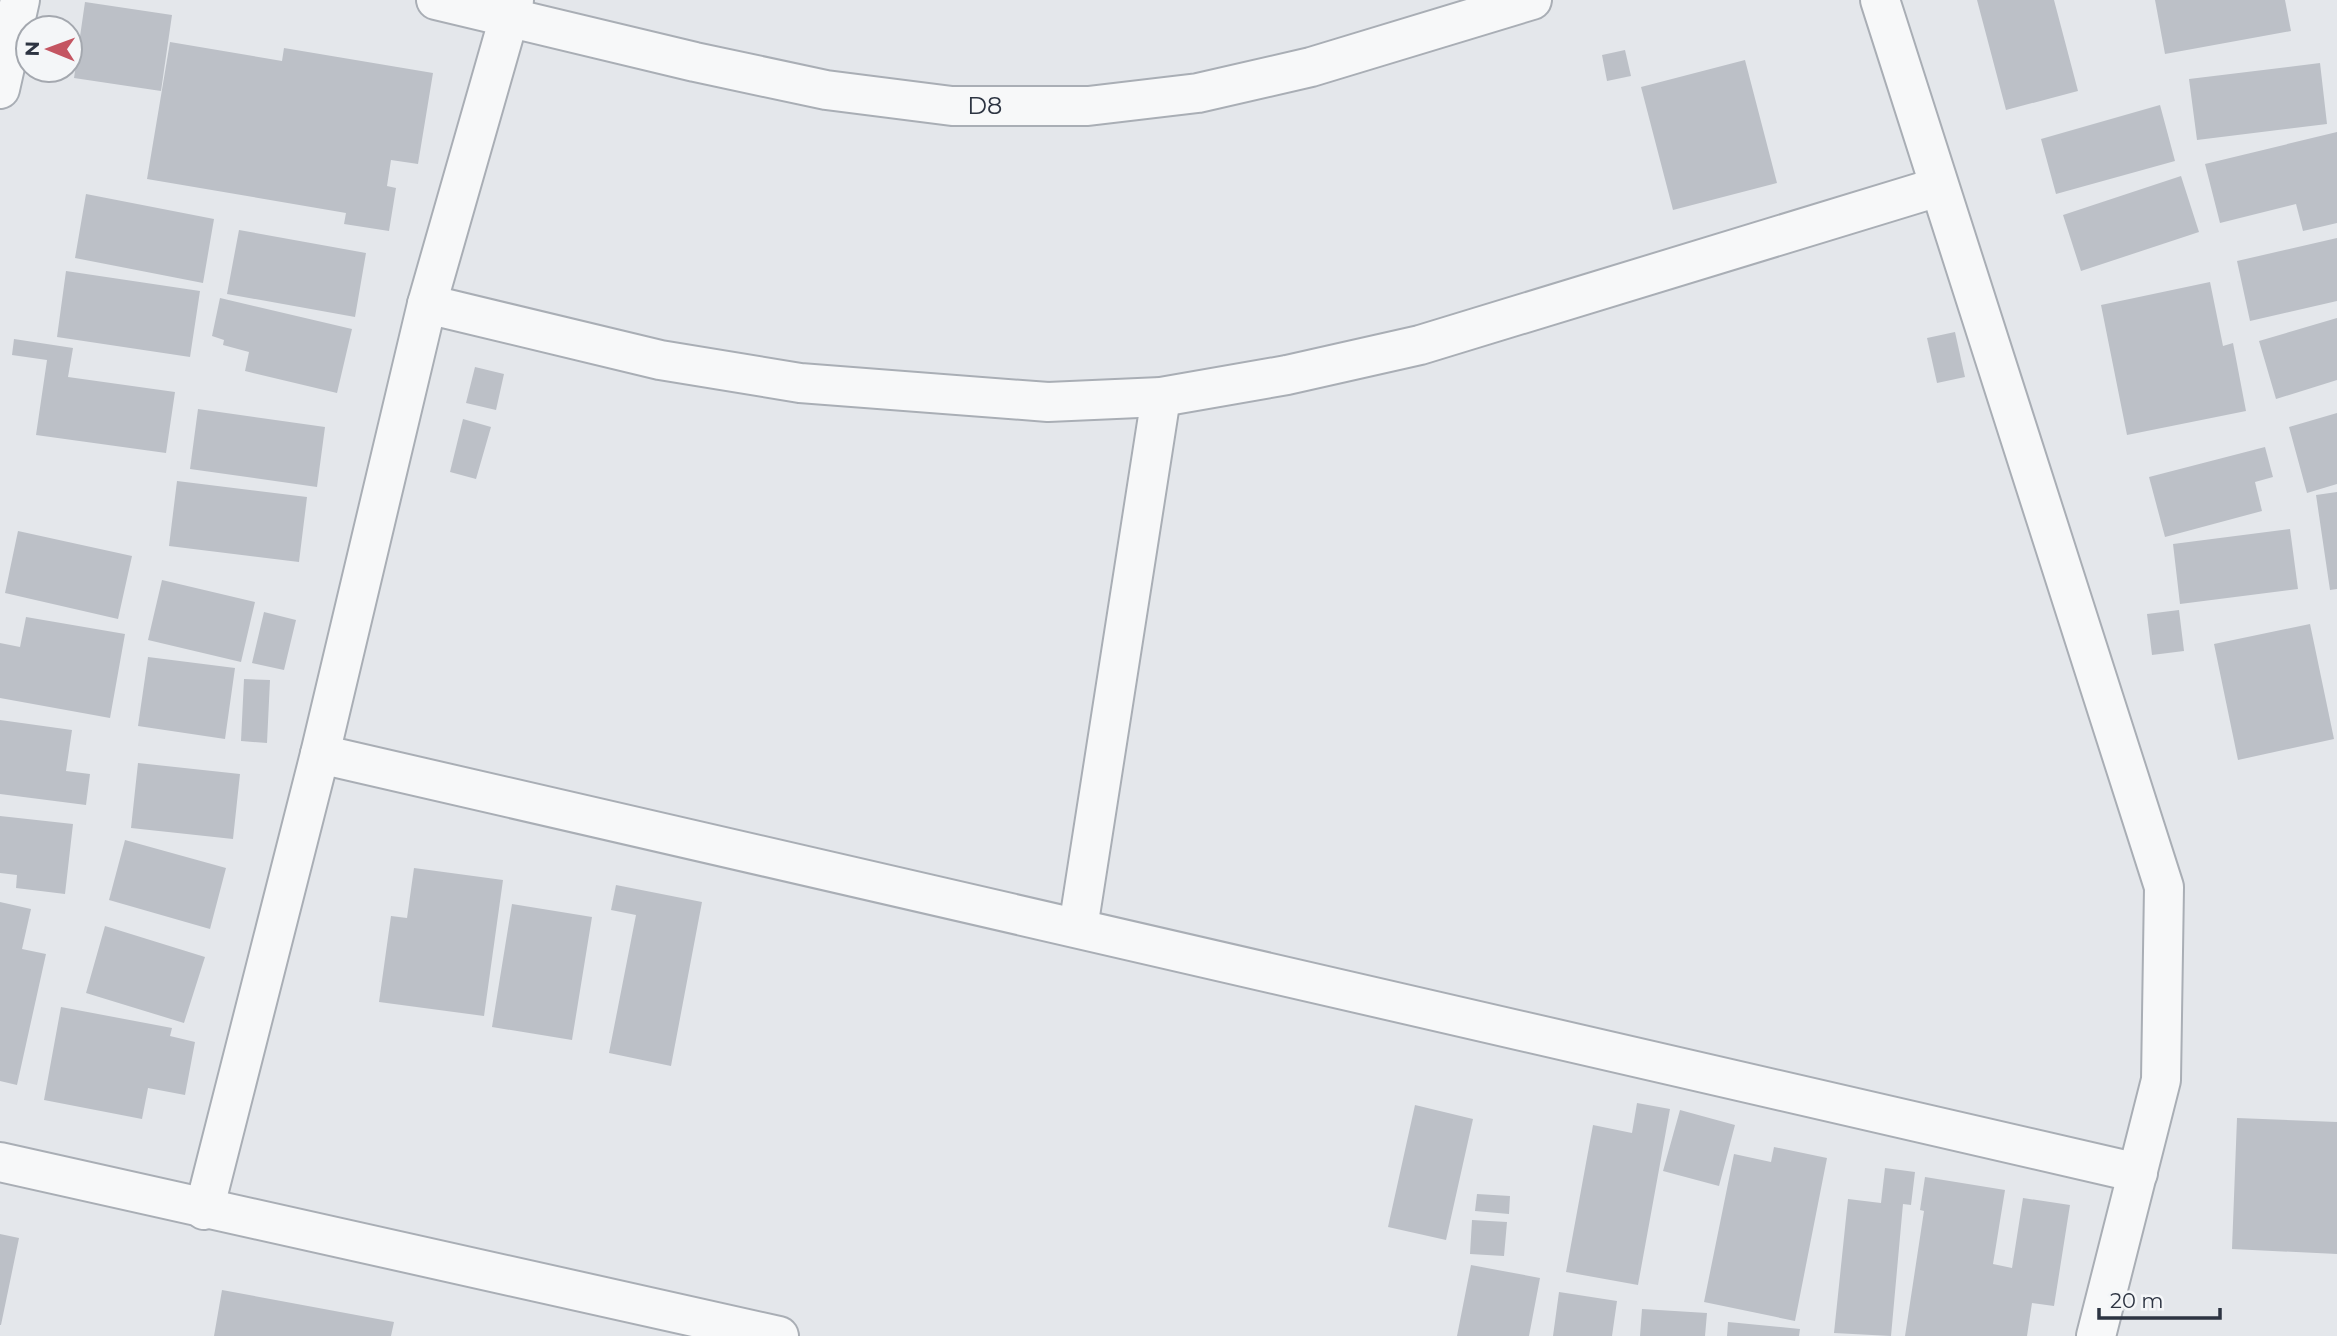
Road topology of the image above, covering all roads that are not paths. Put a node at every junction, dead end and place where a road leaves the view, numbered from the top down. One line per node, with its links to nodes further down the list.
1 (20, 0): 6 (street)
2 (436, 0): 5 (street, D8)
3 (1532, 0): 5 (street, D8)
4 (1880, 0): 7 (street)
5 (512, 9): 8 (street)
6 (0, 89)
7 (1938, 187): 9 (street); 13 (street)
8 (428, 303): 9 (street); 10 (street)
9 (1161, 397): 11 (street)
10 (320, 754): 11 (street); 14 (street)
11 (1078, 928): 13 (street)
12 (0, 1162): 14 (street)
13 (2138, 1173): 16 (street)
14 (204, 1210): 15 (street)
15 (779, 1336)
16 (2096, 1336)

